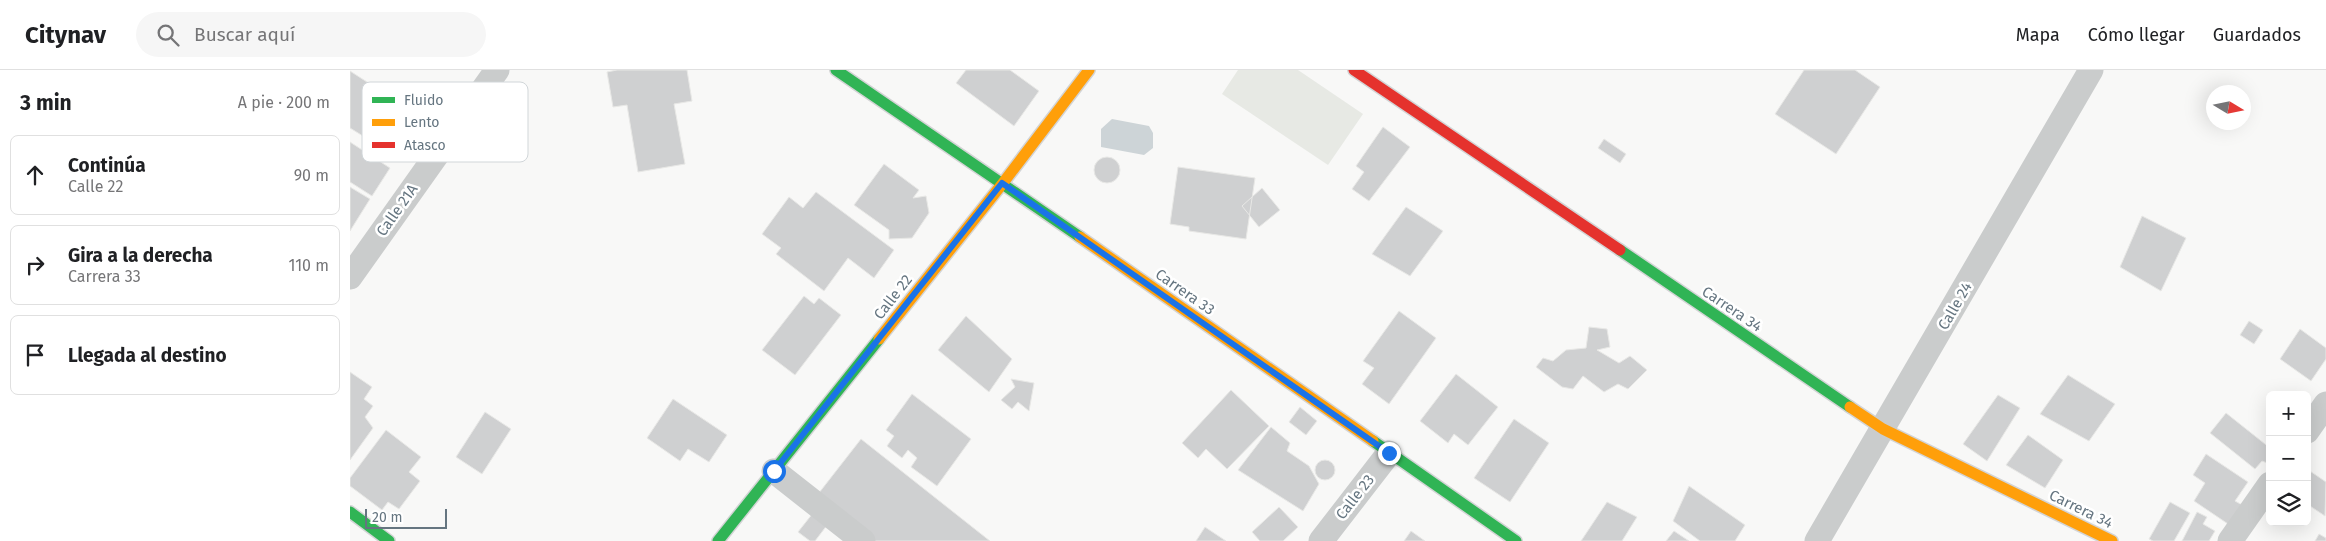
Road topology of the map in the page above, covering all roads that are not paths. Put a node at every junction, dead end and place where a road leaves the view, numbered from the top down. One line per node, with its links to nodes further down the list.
1 (497, 70): 6 (street, Calle 21A)
2 (836, 70): 8 (street, Carrera 33)
3 (1089, 70): 8 (street, Calle 22)
4 (1354, 70): 12 (street, Carrera 34)
5 (2091, 70): 12 (street, Calle 24)
6 (488, 82)
7 (432, 162): 9 (street, Calle 21A)
8 (1002, 183): 13 (street, Carrera 33); 14 (street, Calle 22)
9 (350, 277)
10 (2326, 404): 11 (street)
11 (2311, 425)
12 (1883, 429): 22 (street, Calle 24); 23 (street, Carrera 34)
13 (1389, 453): 20 (street, Calle 23); 21 (street, Carrera 33)
14 (774, 471): 18 (street, Calle 22); 19 (street)
15 (2266, 490): 24 (street)
16 (350, 512): 17 (street)
17 (389, 541)
18 (718, 541)
19 (863, 541)
20 (1321, 541)
21 (1516, 541)
22 (1818, 541)
23 (2112, 541)
24 (2230, 541)

